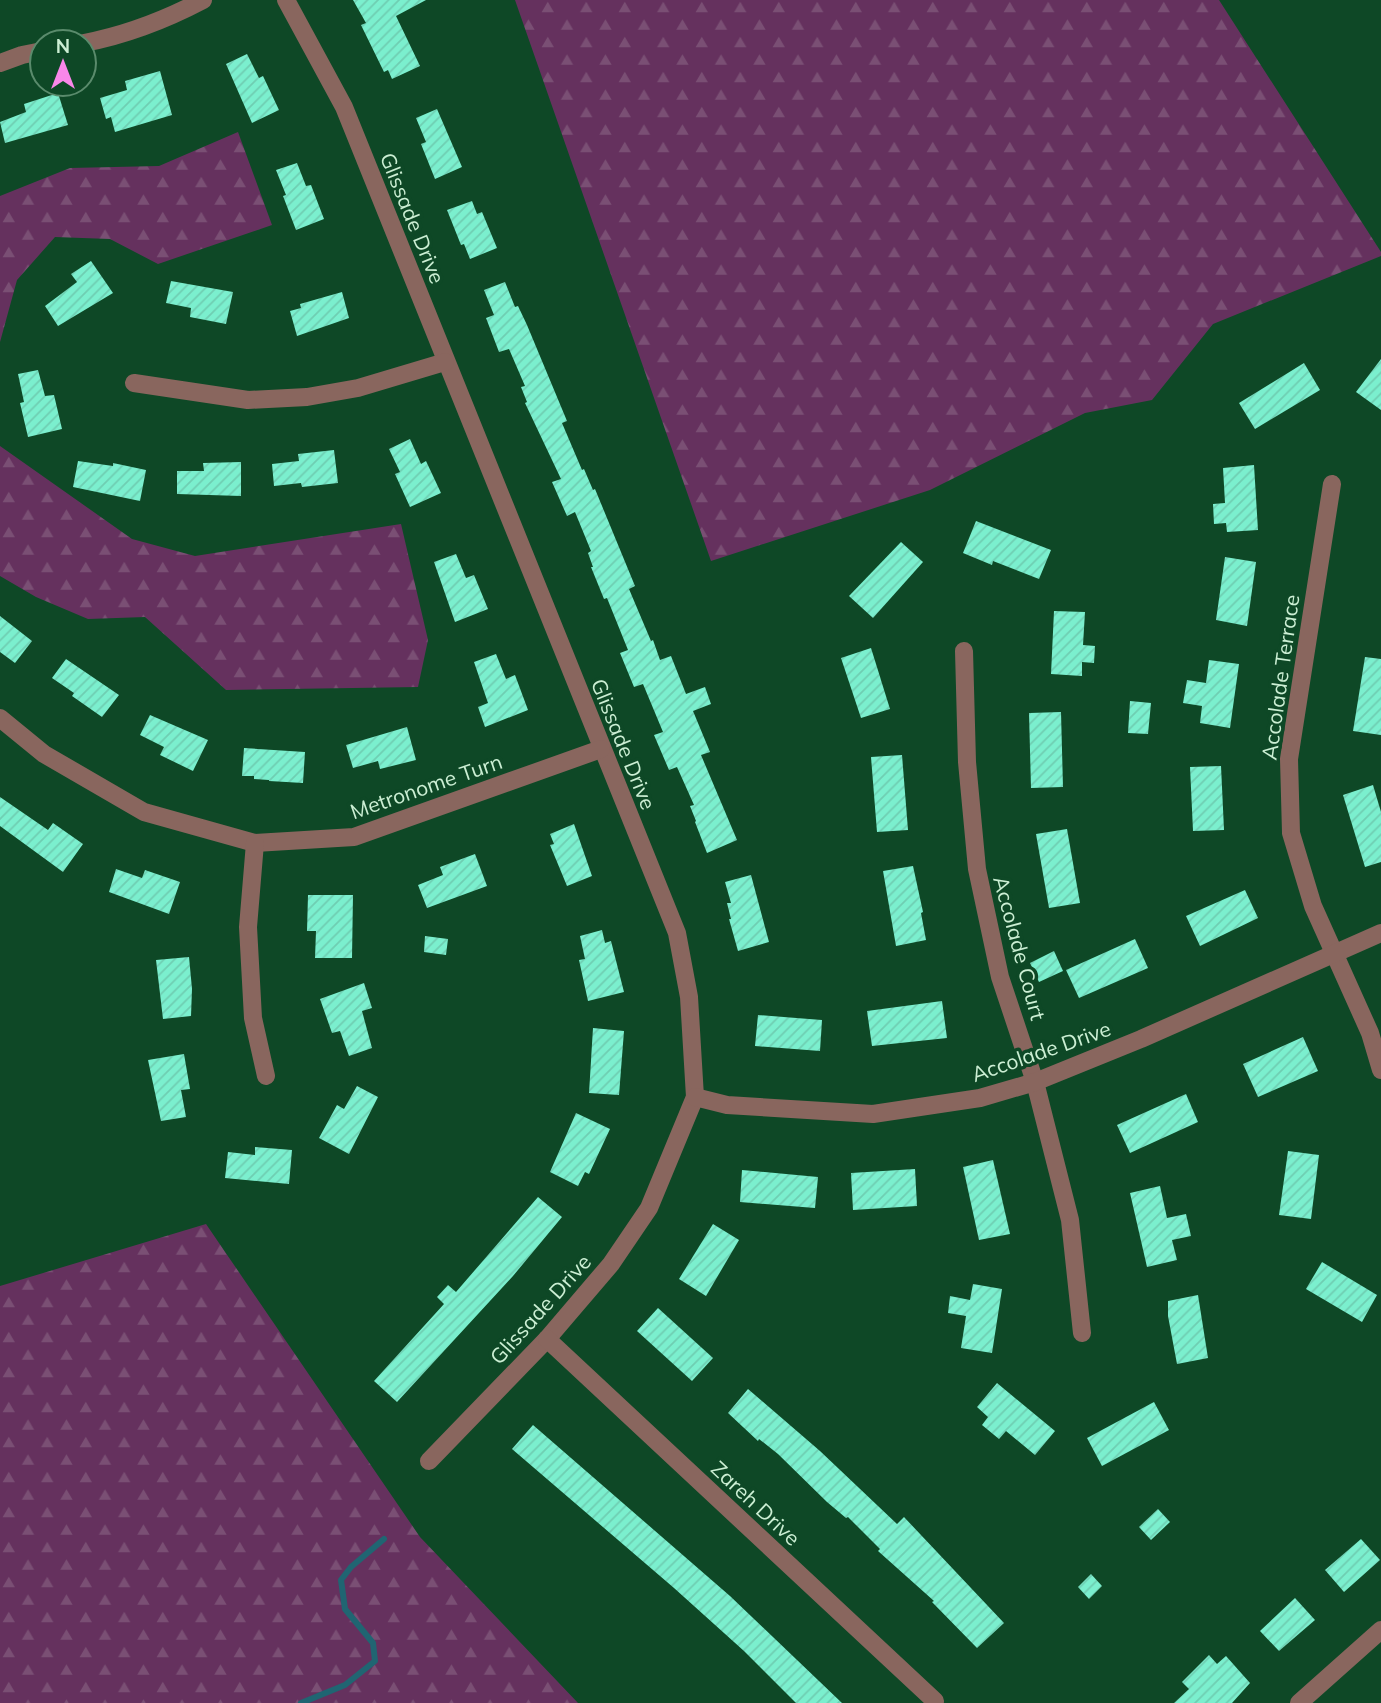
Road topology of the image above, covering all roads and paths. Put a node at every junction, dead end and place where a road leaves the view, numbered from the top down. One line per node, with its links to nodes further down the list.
1 (203, 0): 3 (street)
2 (286, 0): 6 (street, Glissade Drive)
3 (98, 40)
4 (28, 54): 5 (street)
5 (0, 63)
6 (445, 362): 7 (street); 11 (street, Glissade Drive)
7 (134, 383)
8 (1332, 484): 14 (street, Accolade Terrace)
9 (964, 651): 17 (street, Accolade Court)
10 (0, 718): 12 (street, Metronome Turn)
11 (601, 749): 12 (street, Metronome Turn); 18 (street, Glissade Drive)
12 (255, 844): 16 (street)
13 (1381, 933): 14 (street, Accolade Drive)
14 (1334, 954): 15 (street, Accolade Terrace); 17 (street, Accolade Drive)
15 (1381, 1070)
16 (266, 1076)
17 (1035, 1082): 18 (street, Accolade Drive); 19 (street, Accolade Court)
18 (695, 1097): 20 (street, Glissade Drive)
19 (1082, 1334)
20 (547, 1339): 21 (street, Glissade Drive); 23 (street, Zareh Drive)
21 (429, 1461)
22 (1381, 1630): 24 (street)
23 (935, 1701)
24 (1299, 1703)

